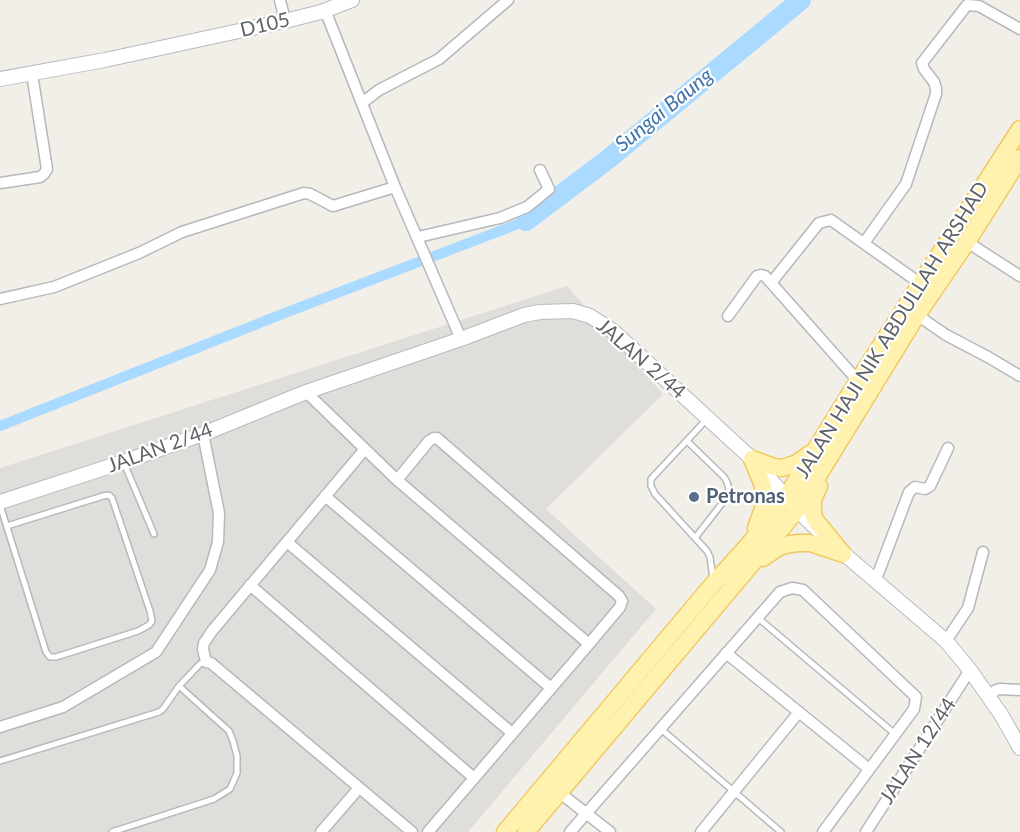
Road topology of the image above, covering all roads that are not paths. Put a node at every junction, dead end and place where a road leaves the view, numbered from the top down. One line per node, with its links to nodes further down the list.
1 (280, 0): 5 (street)
2 (352, 0): 4 (street, D105)
3 (508, 0): 9 (street)
4 (325, 10): 5 (street, D105); 9 (street)
5 (285, 21): 7 (street, D105)
6 (1020, 29): 17 (street)
7 (32, 74): 8 (street, D105); 13 (street)
8 (0, 80)
9 (362, 103): 14 (street)
10 (1020, 129): 20 (main road, JALAN HAJI NIK ABDULLAH ARSHAD)
11 (1020, 158): 16 (main road, JALAN HAJI NIK ABDULLAH ARSHAD)
12 (540, 170): 15 (street)
13 (0, 183)
14 (395, 187): 15 (street); 21 (street)
15 (418, 237): 24 (street)
16 (967, 242): 18 (street); 22 (main road, JALAN HAJI NIK ABDULLAH ARSHAD)
17 (864, 243): 19 (street); 20 (street)
18 (1020, 276)
19 (771, 283): 23 (street); 26 (street)
20 (921, 284): 26 (main road, JALAN HAJI NIK ABDULLAH ARSHAD)
21 (0, 299)
22 (917, 315): 25 (street); 33 (main road, JALAN HAJI NIK ABDULLAH ARSHAD)
23 (728, 316)
24 (461, 339): 27 (street, JALAN 2/44); 28 (street, JALAN 2/44)
25 (1020, 376)
26 (858, 381): 33 (main road, JALAN HAJI NIK ABDULLAH ARSHAD)
27 (306, 392): 29 (street, JALAN 2/44); 32 (street)
28 (708, 418): 30 (lane); 34 (street, JALAN 2/44)
29 (203, 434): 35 (street, JALAN 2/44); 63 (street)
30 (687, 441): 43 (lane); 43 (lane)
31 (948, 448): 49 (street)
32 (365, 449): 36 (street); 37 (street)
33 (823, 453): 34 (main road); 38 (main road, JALAN HAJI NIK ABDULLAH ARSHAD); 40 (main road, JALAN HAJI NIK ABDULLAH ARSHAD); 47 (main road)
34 (752, 459): 38 (street, JALAN 2/44); 45 (main road)
35 (123, 462): 39 (street, JALAN 2/44); 42 (lane)
36 (397, 480): 54 (street); 54 (street)
37 (325, 496): 44 (street); 59 (street)
38 (786, 497): 40 (street, JALAN 2/44); 45 (main road, JALAN HAJI NIK ABDULLAH ARSHAD)
39 (0, 503): 41 (lane)
40 (797, 510): 47 (street, JALAN 2/44); 48 (main road, JALAN HAJI NIK ABDULLAH ARSHAD)
41 (7, 526): 41 (lane)
42 (154, 534)
43 (695, 538): 50 (lane)
44 (287, 542): 51 (street); 65 (street)
45 (750, 543): 50 (main road, JALAN HAJI NIK ABDULLAH ARSHAD)
46 (983, 552): 53 (street)
47 (843, 554): 48 (main road); 49 (street, JALAN 2/44)
48 (748, 569): 73 (main road, JALAN HAJI NIK ABDULLAH ARSHAD)
49 (876, 582): 53 (street, JALAN 2/44)
50 (713, 584): 79 (main road, JALAN HAJI NIK ABDULLAH ARSHAD)
51 (250, 585): 56 (street); 70 (street)
52 (758, 617): 55 (street); 66 (lane); 66 (street)
53 (946, 641): 57 (street, JALAN 2/44)
54 (589, 644): 59 (street)
55 (726, 653): 62 (street); 64 (street)
56 (206, 662): 58 (lane); 71 (street)
57 (970, 670): 61 (street, JALAN 2/44); 86 (street, JALAN 12/44)
58 (179, 686): 68 (lane); 75 (lane)
59 (551, 688): 65 (street)
60 (1019, 688): 61 (street)
61 (988, 696): 67 (street, JALAN 2/44)
62 (799, 712): 69 (street); 72 (street)
63 (0, 728)
64 (661, 729): 72 (lane); 74 (street)
65 (512, 733): 70 (street)
66 (895, 734): 69 (street)
67 (1020, 748)
68 (0, 761)
69 (869, 769): 85 (street)
70 (474, 778): 78 (street)
71 (359, 788): 76 (street); 77 (street)
72 (734, 792): 83 (street); 84 (lane)
73 (560, 793): 74 (street); 80 (main road, JALAN HAJI NIK ABDULLAH ARSHAD)
74 (586, 814): 81 (street); 82 (street)
75 (112, 832)
76 (321, 832)
77 (412, 832)
78 (428, 832)
79 (505, 832)
80 (525, 832)
81 (570, 832)
82 (610, 832)
83 (701, 832)
84 (781, 832)
85 (823, 832)
86 (866, 832)

